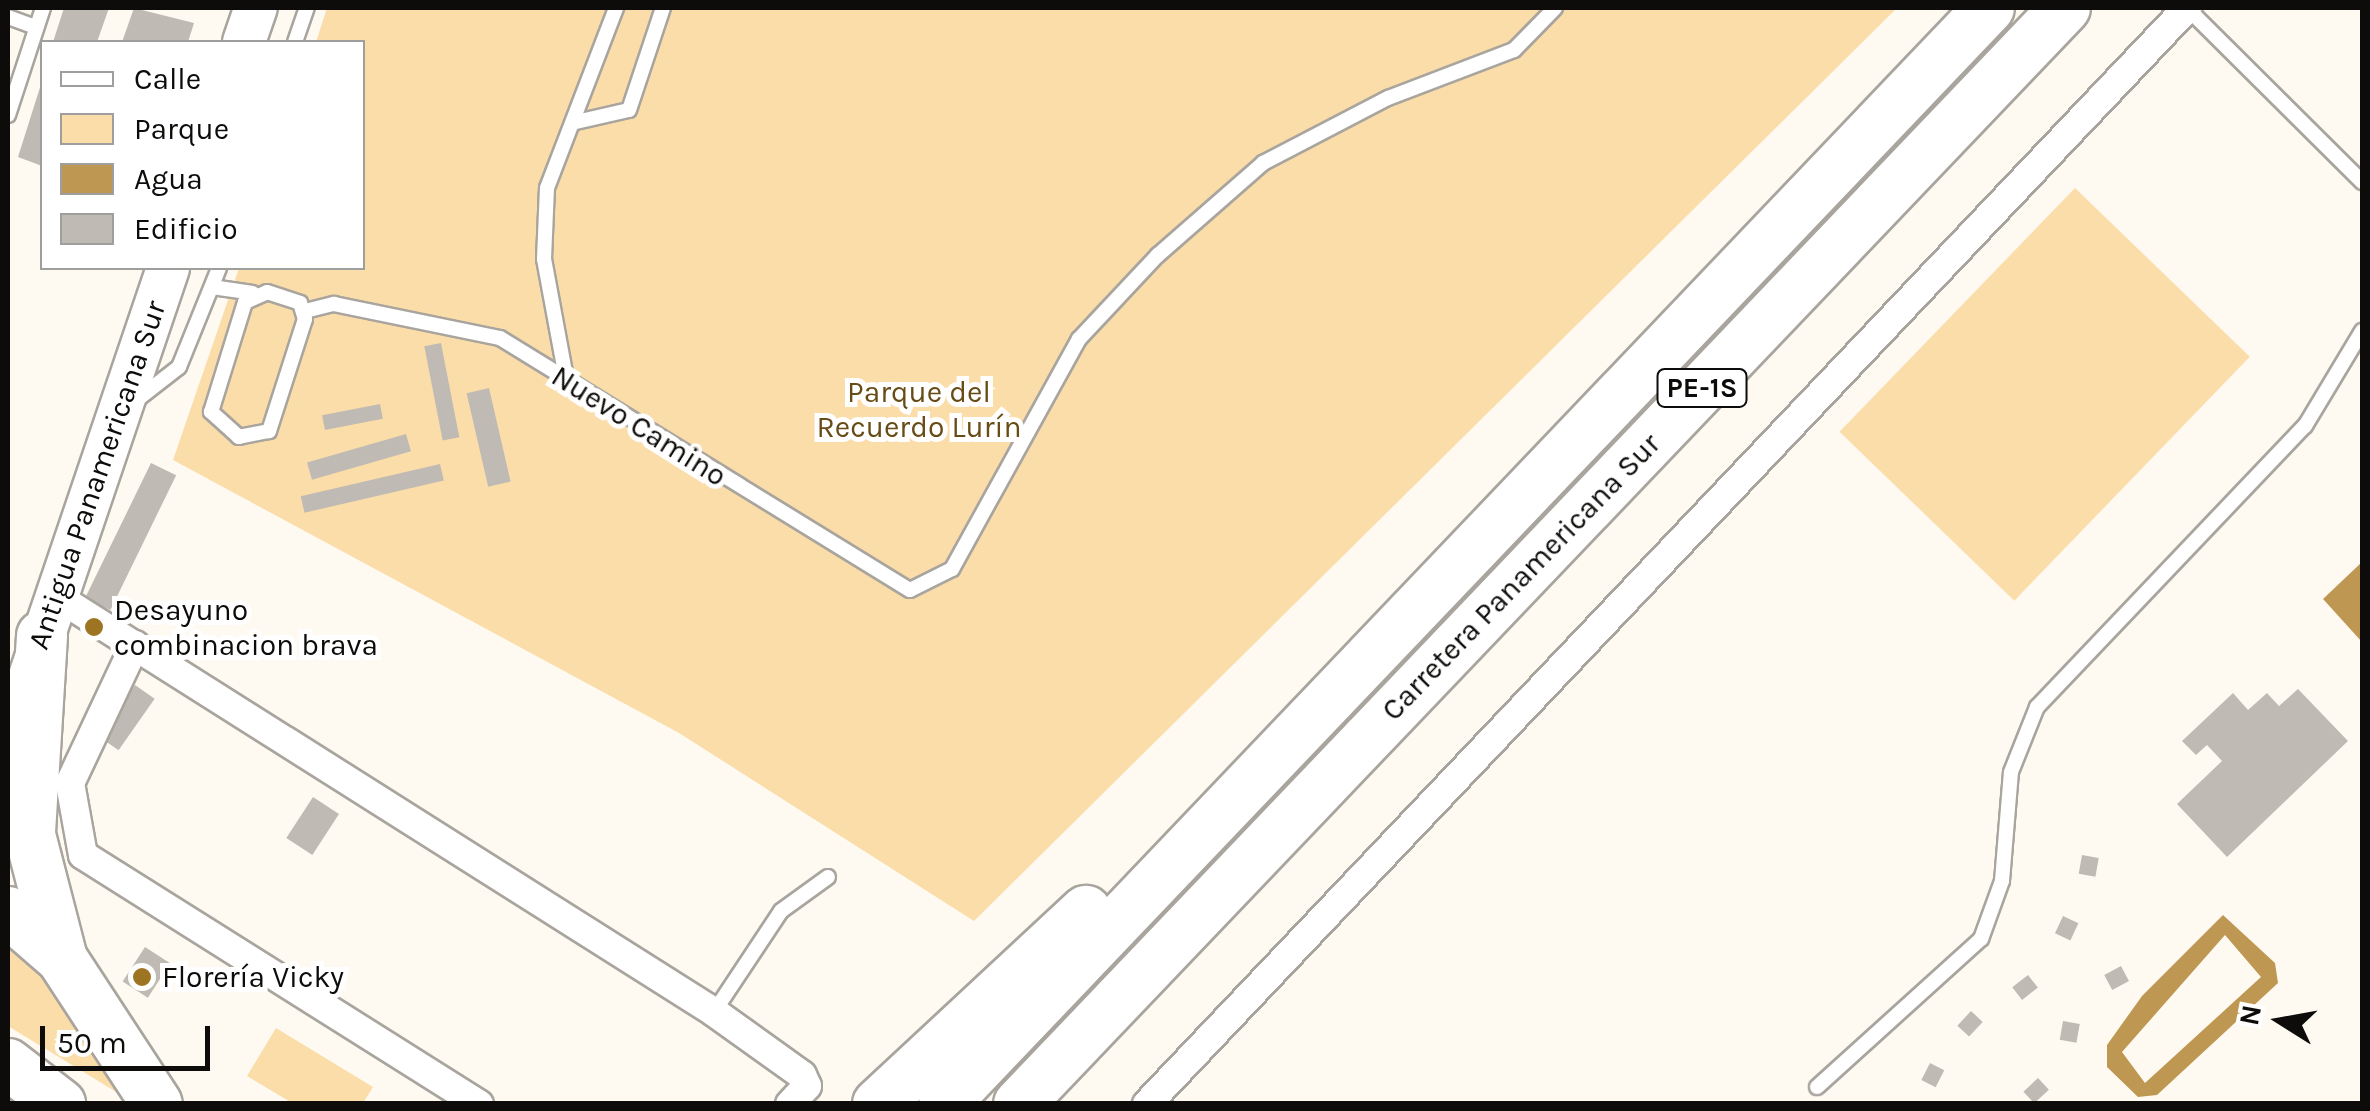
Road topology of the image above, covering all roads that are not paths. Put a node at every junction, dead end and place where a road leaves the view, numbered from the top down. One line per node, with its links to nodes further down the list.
1 (43, 8): 11 (lane)
2 (256, 8): 12 (main road)
3 (307, 8): 13 (lane)
4 (616, 8): 15 (lane)
5 (664, 8): 15 (lane)
6 (1555, 8): 23 (lane, Nuevo Camino)
7 (1989, 8): 28 (highway, Carretera Panamericana Sur / PE-1S)
8 (2065, 8): 41 (highway, Carretera Panamericana Sur / PE-1S)
9 (2187, 8): 16 (lane); 42 (street)
10 (8, 17): 11 (lane)
11 (36, 27): 14 (lane)
12 (245, 40)
13 (296, 40)
14 (8, 115)
15 (576, 122): 23 (lane)
16 (2362, 182)
17 (167, 270): 24 (main road, Antigua Panamericana Sur)
18 (218, 270): 19 (lane)
19 (212, 287): 20 (lane); 24 (lane)
20 (253, 293): 21 (lane); 21 (lane)
21 (305, 311): 23 (lane, Nuevo Camino)
22 (2362, 331): 34 (lane)
23 (567, 384)
24 (117, 416): 25 (main road, Antigua Panamericana Sur)
25 (49, 616): 26 (street); 27 (main road, Antigua Panamericana Sur); 31 (highway)
26 (136, 645): 32 (street); 37 (street)
27 (12, 709)
28 (1298, 735): 39 (highway); 40 (highway, Carretera Panamericana Sur / PE-1S)
29 (828, 877): 32 (lane)
30 (8, 912): 31 (highway)
31 (62, 959): 36 (highway)
32 (714, 1012): 38 (street)
33 (9, 1066): 35 (highway)
34 (1817, 1086)
35 (60, 1104)
36 (157, 1104)
37 (480, 1104)
38 (790, 1104)
39 (878, 1104)
40 (944, 1104)
41 (1019, 1104)
42 (1147, 1104)

